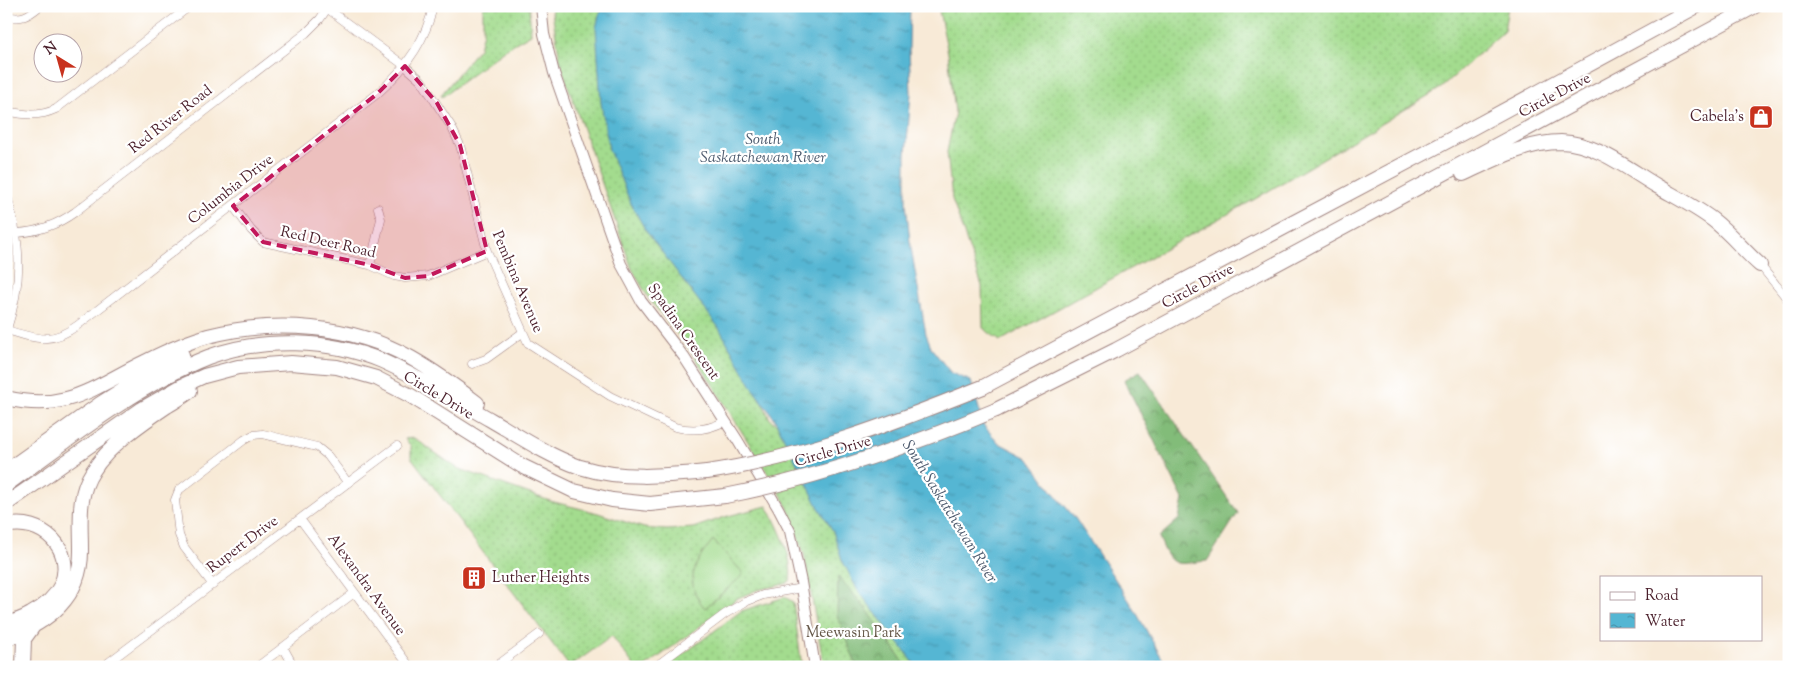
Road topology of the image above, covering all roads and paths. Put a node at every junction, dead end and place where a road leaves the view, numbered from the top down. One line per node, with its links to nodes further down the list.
1 (40, 6): 9 (street)
2 (190, 6): 12 (street)
3 (433, 6): 11 (street, Columbia Drive)
4 (542, 6): 28 (street, Spadina Crescent)
5 (1685, 6): 10 (highway)
6 (1697, 6): 10 (highway, Circle Drive)
7 (1755, 6): 14 (highway, Circle Drive)
8 (329, 8): 11 (street, Pembina Avenue); 17 (street, Red River Road)
9 (6, 16)
10 (1646, 34): 30 (highway, Circle Drive, bridge)
11 (405, 66): 15 (street, Columbia Drive); 18 (street, Pembina Avenue)
12 (7, 114)
13 (6, 193): 17 (street, Columbia Drive)
14 (1404, 196): 19 (highway); 26 (highway, Circle Drive, bridge)
15 (233, 206): 20 (street, Red Deer Road); 23 (street, Columbia Drive)
16 (378, 208): 20 (street)
17 (16, 233): 23 (street, Columbia Drive)
18 (487, 251): 20 (street, Red Deer Road); 24 (street, Pembina Avenue)
19 (1760, 264): 21 (street)
20 (370, 265)
21 (1789, 301)
22 (266, 327): 27 (highway); 30 (highway); 31 (highway)
23 (7, 331)
24 (522, 333): 25 (street); 28 (street, Pembina Avenue)
25 (472, 364)
26 (204, 376): 34 (highway, Circle Drive); 41 (highway)
27 (6, 398)
28 (725, 420): 38 (street, Spadina Crescent)
29 (397, 446): 32 (street, Rupert Drive)
30 (534, 446): 33 (highway, Circle Drive)
31 (6, 471)
32 (348, 483): 35 (street, Rupert Drive); 37 (street)
33 (6, 485)
34 (6, 504)
35 (300, 519): 37 (street, Rupert Drive); 39 (street, Alexandra Avenue)
36 (6, 526): 40 (highway)
37 (213, 585): 48 (street, Rupert Drive)
38 (802, 588): 53 (street); 54 (street, Spadina Crescent)
39 (354, 593): 44 (street); 51 (street, Alexandra Avenue)
40 (6, 623)
41 (36, 624): 43 (highway); 47 (highway)
42 (538, 634): 52 (street)
43 (6, 639)
44 (283, 647): 49 (street); 50 (street)
45 (6, 660): 46 (main road)
46 (10, 667)
47 (24, 667)
48 (106, 667)
49 (257, 667)
50 (294, 667)
51 (410, 667)
52 (495, 667)
53 (655, 667)
54 (815, 667)

